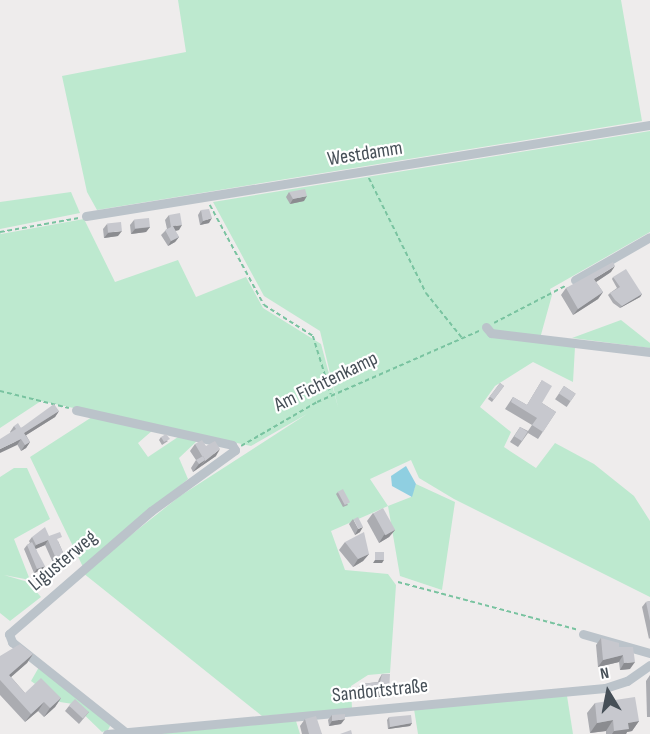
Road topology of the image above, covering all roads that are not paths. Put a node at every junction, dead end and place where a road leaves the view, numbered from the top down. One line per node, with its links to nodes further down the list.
1 (650, 125): 2 (street, Westdamm)
2 (86, 216)
3 (650, 237): 4 (street)
4 (575, 280)
5 (486, 327): 6 (street)
6 (650, 352)
7 (76, 410): 11 (street, Ligusterweg)
8 (583, 634): 9 (street)
9 (650, 653)
10 (650, 665): 11 (street, Sandortstraße)
11 (124, 731): 12 (street, Sandortstraße)
12 (107, 734)

